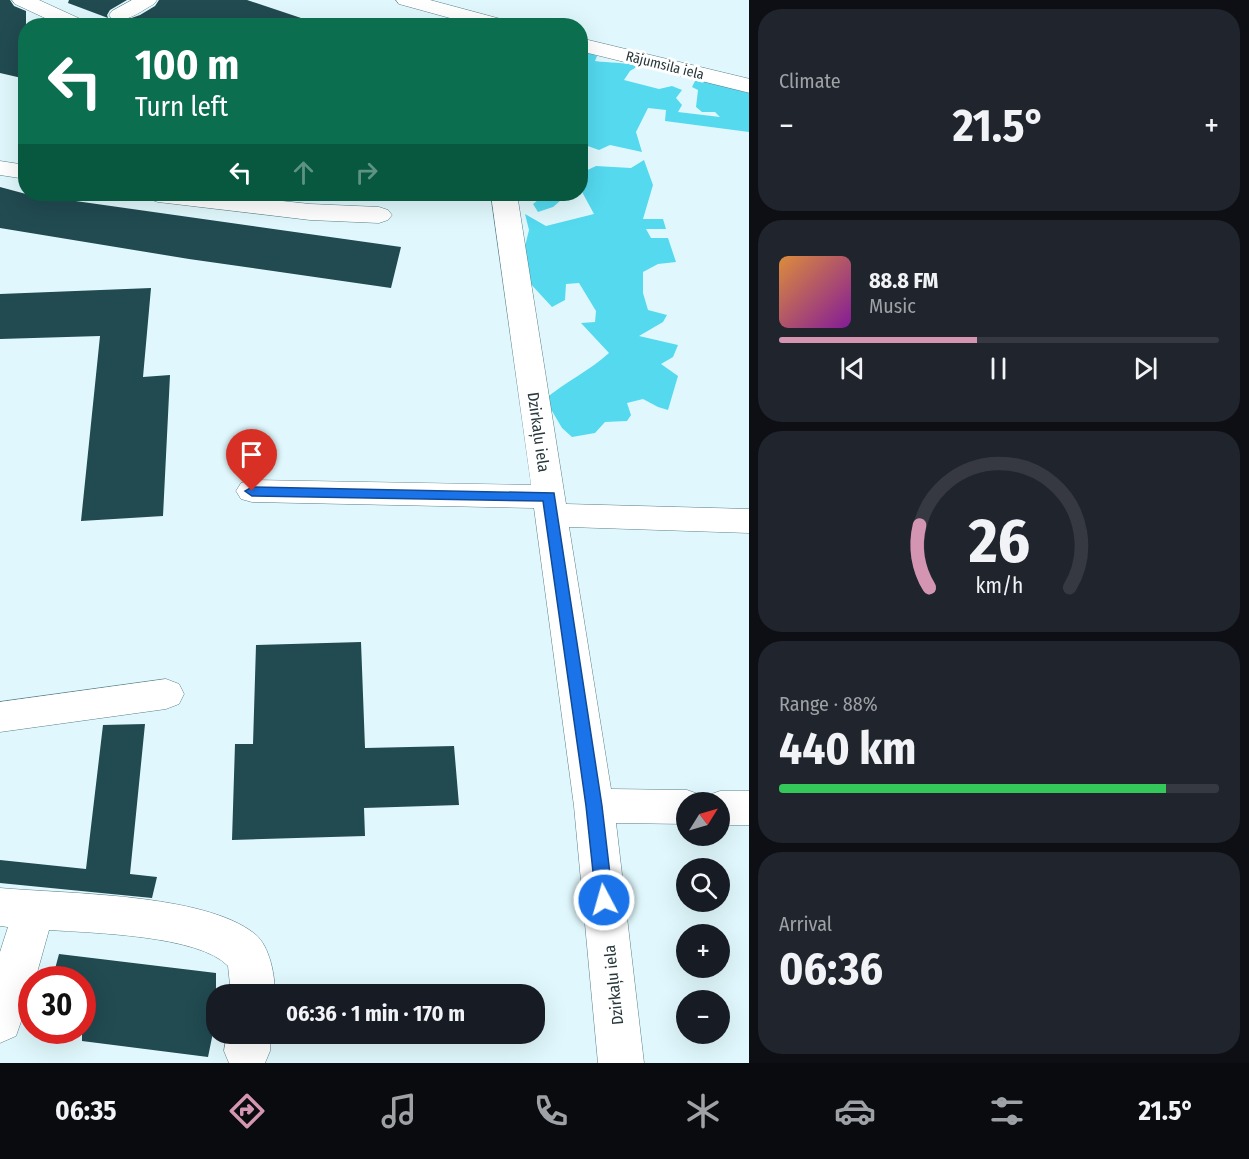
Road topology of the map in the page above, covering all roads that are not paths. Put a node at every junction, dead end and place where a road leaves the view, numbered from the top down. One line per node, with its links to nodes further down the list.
1 (22, 0): 6 (street)
2 (147, 0): 4 (street)
3 (406, 0): 5 (street)
4 (119, 15)
5 (478, 15)
6 (62, 18)
7 (588, 46): 8 (street, Rājumsila iela)
8 (749, 86)
9 (0, 168): 10 (street)
10 (18, 171)
11 (217, 201): 13 (street)
12 (505, 201): 15 (street, Dzirkaļu iela)
13 (379, 215)
14 (252, 491): 15 (street)
15 (550, 506): 16 (street); 19 (street, Dzirkaļu iela)
16 (749, 521)
17 (166, 694): 18 (street)
18 (0, 717)
19 (594, 806): 20 (street); 26 (street, Dzirkaļu iela)
20 (676, 807)
21 (730, 808): 22 (street)
22 (749, 808)
23 (17, 909): 24 (street); 25 (street)
24 (254, 984)
25 (0, 1021)
26 (621, 1063)

